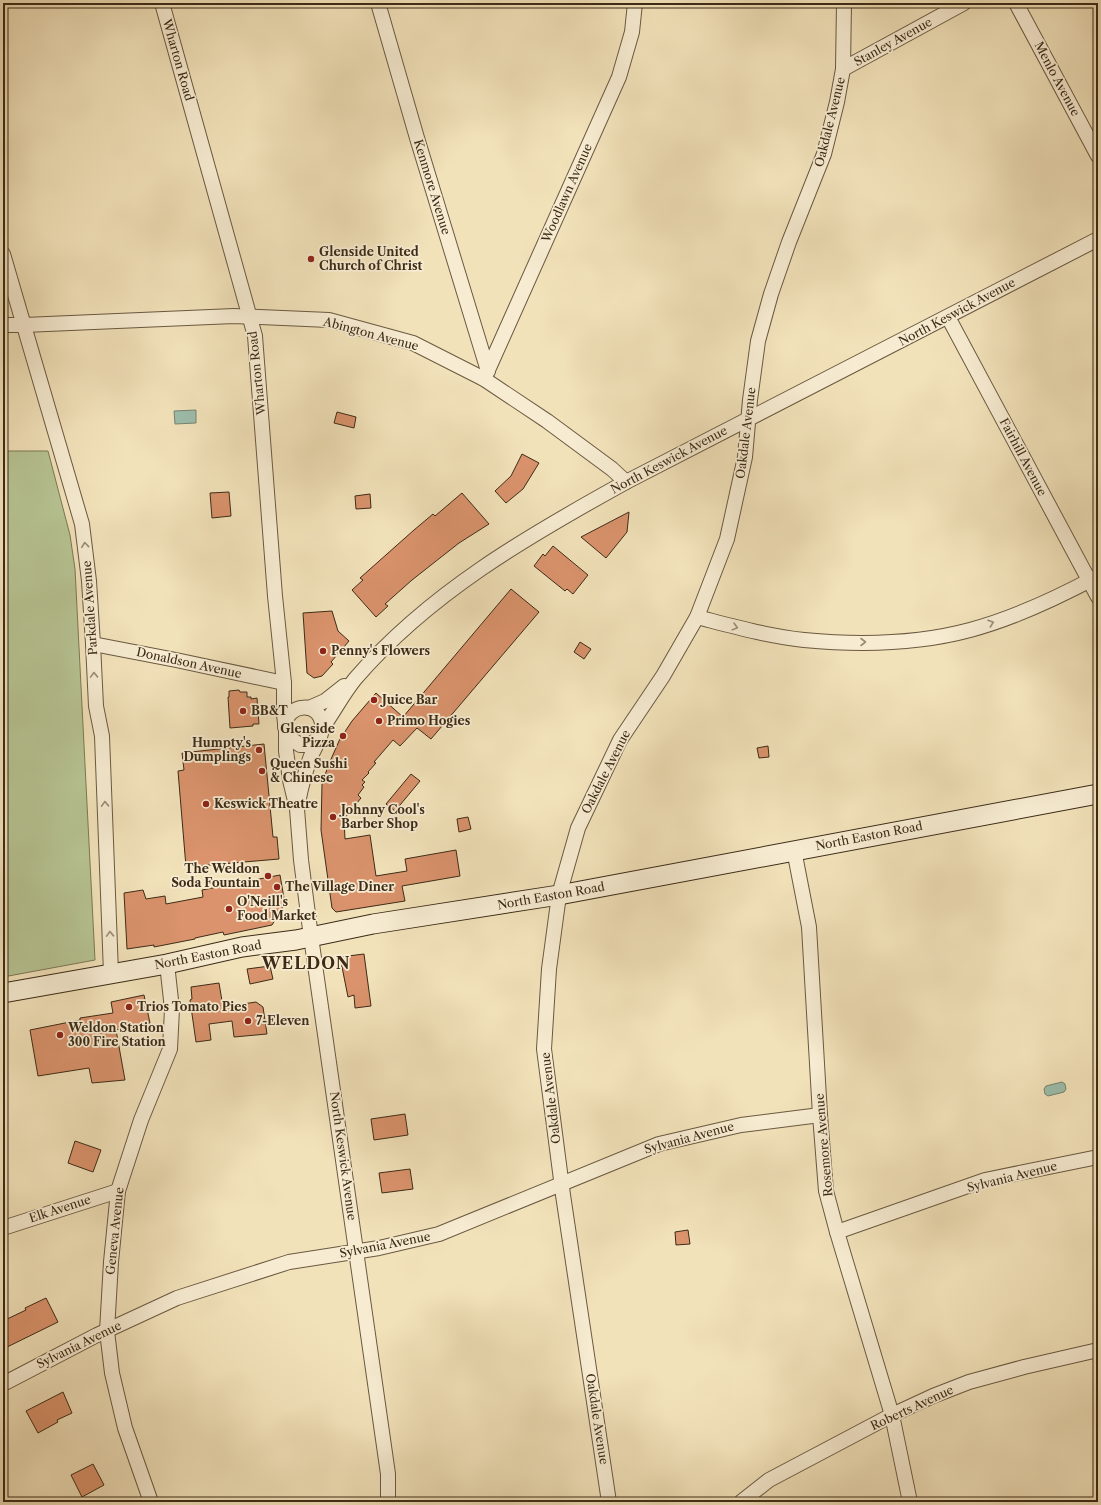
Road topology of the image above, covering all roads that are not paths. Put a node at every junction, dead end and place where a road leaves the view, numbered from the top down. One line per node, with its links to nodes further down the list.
1 (162, 3): 11 (street, Wharton Road)
2 (378, 3): 15 (street, Kenmore Avenue)
3 (635, 3): 15 (street, Woodlawn Avenue)
4 (844, 3): 7 (street, Oakdale Avenue)
5 (964, 3): 7 (street, Stanley Avenue)
6 (1016, 3): 8 (street, Menlo Avenue)
7 (843, 69): 16 (street, Oakdale Avenue)
8 (1098, 156)
9 (1098, 239): 12 (street, North Keswick Avenue)
10 (3, 254): 14 (street, Parkdale Avenue)
11 (250, 317): 14 (street, Abington Avenue); 15 (street, Abington Avenue); 23 (street, Wharton Road)
12 (948, 317): 16 (street, North Keswick Avenue); 18 (street, Fairhill Avenue)
13 (3, 325): 14 (street, Abington Avenue)
14 (24, 325): 21 (street, Parkdale Avenue, one-way to 14)
15 (486, 375): 17 (street, Abington Avenue)
16 (748, 419): 17 (street, North Keswick Avenue); 20 (street, Oakdale Avenue)
17 (626, 482): 22 (street, North Keswick Avenue)
18 (1094, 578): 19 (street, Fairhill Avenue); 20 (street, one-way to 18)
19 (1098, 597)
20 (697, 617): 30 (street, Oakdale Avenue)
21 (93, 644): 23 (street, Donaldson Avenue); 33 (street, Parkdale Avenue, one-way to 21)
22 (370, 663): 24 (street, North Keswick Avenue); 26 (street, North Keswick Avenue)
23 (284, 683): 24 (street, Wharton Road); 25 (street, Wharton Road)
24 (307, 708): 25 (street, North Keswick Avenue); 26 (street, Wharton Road)
25 (286, 730): 26 (street); 28 (street, North Keswick Avenue)
26 (321, 732): 28 (street, North Keswick Avenue)
27 (1098, 794): 29 (main road, North Easton Road)
28 (297, 809): 31 (street, North Keswick Avenue)
29 (794, 850): 30 (main road, North Easton Road); 35 (street, Rosemore Avenue)
30 (560, 895): 31 (main road, North Easton Road); 37 (street, Oakdale Avenue)
31 (311, 937): 32 (main road, North Easton Road); 41 (street, North Keswick Avenue)
32 (167, 964): 33 (main road, North Easton Road); 38 (street, Geneva Avenue)
33 (111, 973): 34 (main road, North Easton Road)
34 (3, 993)
35 (820, 1115): 37 (street, Sylvania Avenue); 40 (street, Rosemore Avenue)
36 (1098, 1157): 40 (street, Sylvania Avenue)
37 (562, 1183): 41 (street, Sylvania Avenue); 48 (street, Oakdale Avenue)
38 (118, 1191): 39 (street, Elk Avenue); 42 (street, Geneva Avenue)
39 (3, 1228)
40 (836, 1232): 45 (street, Rosemore Avenue)
41 (357, 1250): 42 (street, Sylvania Avenue); 47 (street, North Keswick Avenue)
42 (108, 1331): 44 (street, Sylvania Avenue); 46 (street, Geneva Avenue)
43 (1098, 1350): 45 (street, Roberts Avenue)
44 (3, 1384)
45 (892, 1416): 49 (street, Roberts Avenue); 50 (street, Rosemore Avenue)
46 (151, 1502)
47 (388, 1502)
48 (610, 1502)
49 (741, 1502)
50 (910, 1502)

